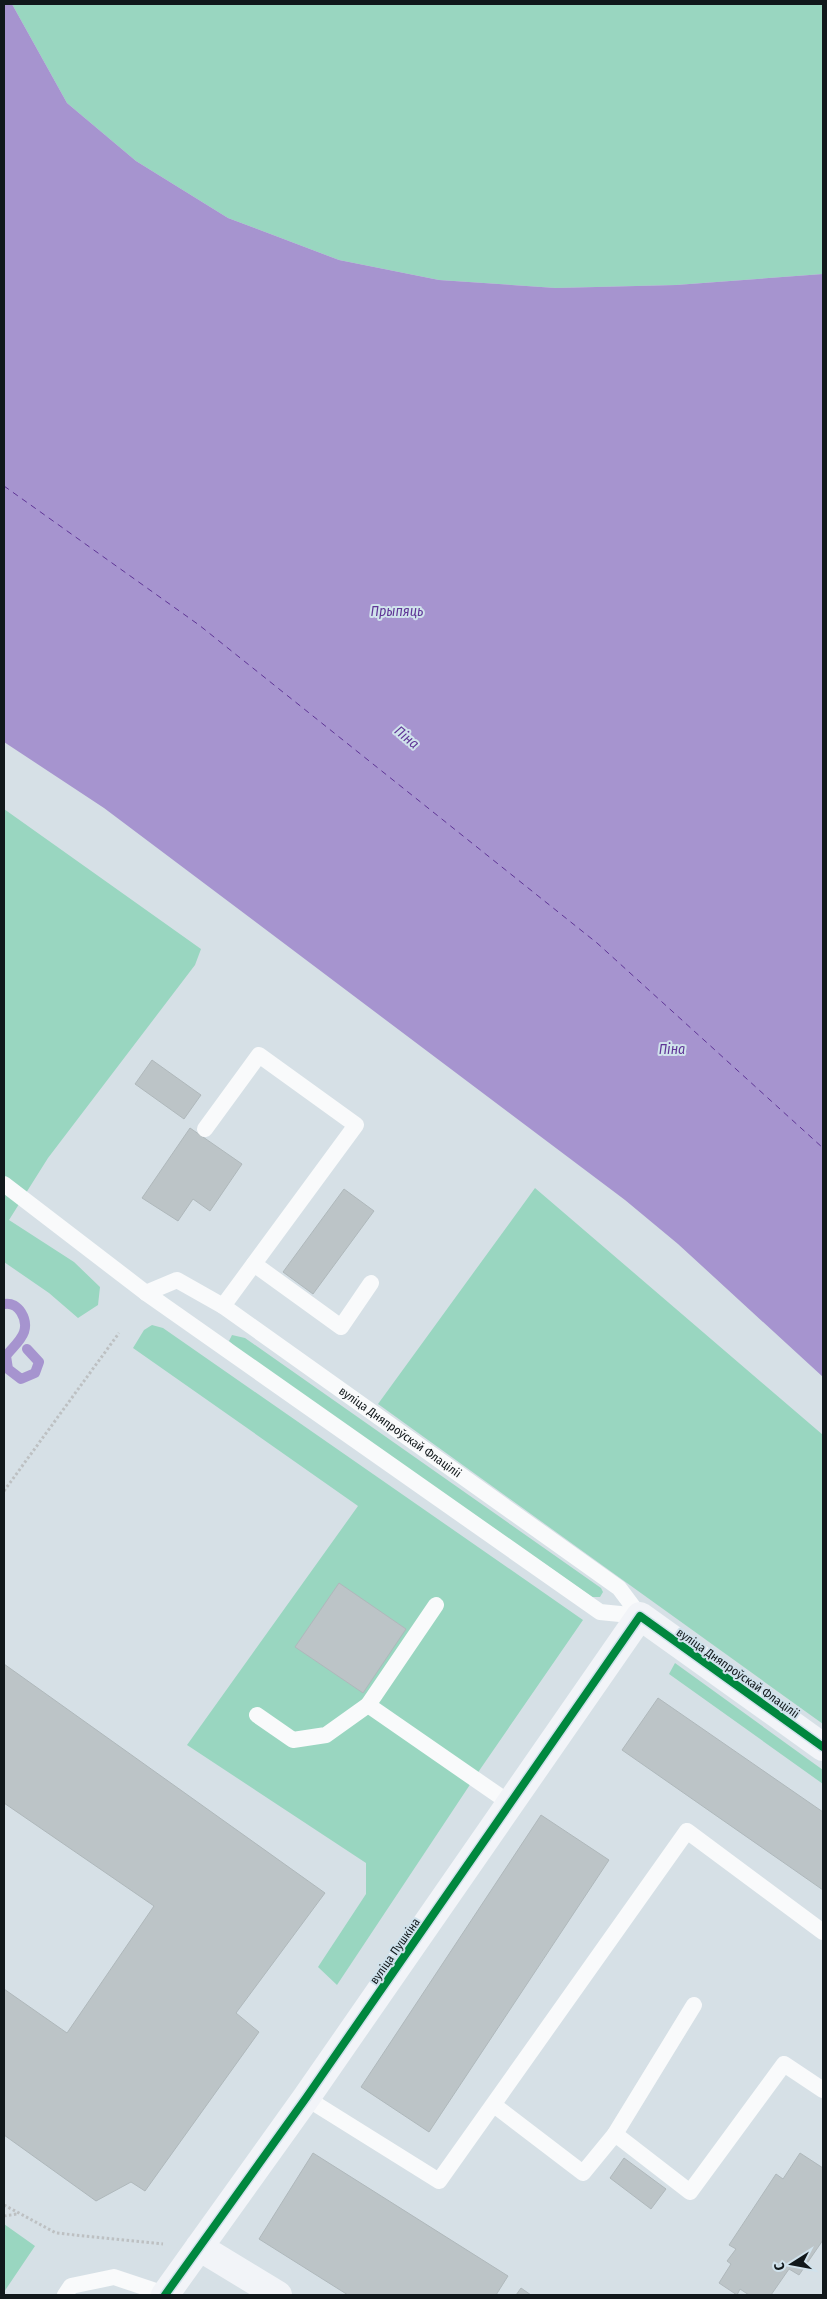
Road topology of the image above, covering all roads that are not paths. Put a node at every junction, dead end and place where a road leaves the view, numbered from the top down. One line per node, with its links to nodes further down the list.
1 (205, 1129): 3 (lane)
2 (4, 1184): 5 (lane, вуліца Дняпроўскай Флаціліі)
3 (254, 1264): 4 (lane); 6 (lane)
4 (371, 1283)
5 (146, 1293): 6 (lane, вуліца Дняпроўскай Флаціліі); 8 (lane, вуліца Дняпроўскай Флаціліі)
6 (223, 1306): 8 (lane, вуліца Дняпроўскай Флаціліі)
7 (436, 1605): 9 (lane)
8 (640, 1616): 11 (street, вуліца Дняпроўскай Флаціліі); 12 (street, вуліца Пушкіна)
9 (368, 1705): 10 (lane); 12 (lane)
10 (257, 1715)
11 (823, 1747)
12 (510, 1804): 16 (street, вуліца Пушкіна)
13 (823, 1932): 17 (lane)
14 (694, 2005): 18 (lane)
15 (823, 2090): 18 (lane)
16 (306, 2098): 17 (lane); 19 (street, вуліца Пушкіна)
17 (494, 2105): 18 (lane)
18 (615, 2134)
19 (199, 2247): 21 (street, вуліца Пушкіна); 22 (street)
20 (65, 2295): 21 (lane)
21 (165, 2295)
22 (278, 2295)

